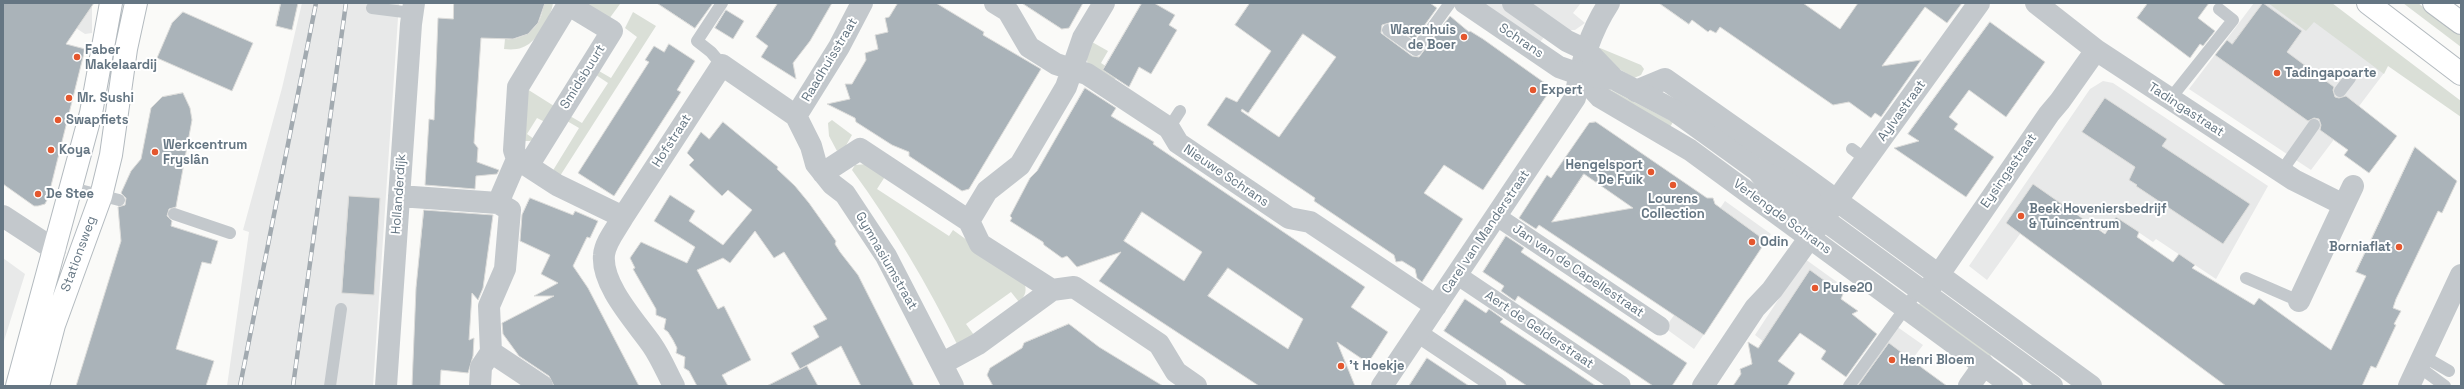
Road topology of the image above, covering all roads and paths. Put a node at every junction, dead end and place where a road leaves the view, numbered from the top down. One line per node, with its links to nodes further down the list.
1 (111, 3): 37 (main road, Stationsweg)
2 (136, 3): 39 (main road, Stationsweg)
3 (722, 3): 23 (lane)
4 (862, 3): 32 (street, Raadhuisstraat)
5 (995, 3): 24 (street, Nieuwe Schrans)
6 (1104, 3): 24 (street)
7 (1450, 3): 20 (lane)
8 (1465, 3): 25 (street, Schrans)
9 (1513, 3): 21 (street, Schrans)
10 (1609, 3): 21 (street, Carel van Manderstraat)
11 (1979, 3): 40 (street, Aylvastraat)
12 (2036, 3): 22 (street, Tadingastraat)
13 (2368, 3): 26 (main road)
14 (2434, 3): 19 (main road)
15 (569, 4): 34 (street, Smidsbuurt); 34 (street, Smidsbuurt)
16 (372, 8): 17 (lane)
17 (413, 8): 38 (street, Hollanderdijk)
18 (2219, 9): 31 (lane)
19 (2461, 23)
20 (1388, 30)
21 (1586, 50): 25 (street, Carel van Manderstraat); 28 (street, Verlengde Schrans)
22 (2096, 50): 31 (street, Tadingastraat); 52 (street, Eysingastraat)
23 (722, 65): 32 (street, Gymnasiumstraat); 45 (street, Hofstraat)
24 (1073, 70): 47 (street); 58 (street, Nieuwe Schrans)
25 (1580, 74): 28 (street, Verlengde Schrans); 44 (street, Carel van Manderstraat); 49 (street, Verlengde Schrans)
26 (2461, 74)
27 (2350, 78): 30 (lane)
28 (1614, 79): 29 (street, Verlengde Schrans)
29 (1636, 90): 40 (street); 46 (street, Verlengde Schrans)
30 (2340, 91)
31 (2170, 99): 35 (street, Tadingastraat)
32 (796, 116): 36 (street, Gymnasiumstraat)
33 (2314, 125): 35 (lane)
34 (523, 162): 41 (street, Smidsbuurt); 45 (street)
35 (2281, 172): 57 (street, Tadingastraat)
36 (823, 173): 47 (street); 65 (street, Gymnasiumstraat)
37 (72, 188): 39 (lane); 50 (main road, Stationsweg)
38 (399, 196): 41 (street); 72 (street, Hollanderdijk)
39 (110, 198): 70 (main road, Stationsweg)
40 (1836, 200): 46 (street, Aylvastraat); 52 (street)
41 (498, 203): 63 (street)
42 (174, 214): 48 (lane)
43 (3, 216): 50 (street)
44 (1496, 216): 51 (street, Carel van Manderstraat); 61 (street, Jan van de Capellestraat)
45 (623, 217): 75 (street, Hofstraat)
46 (1823, 219): 49 (street, Aylvastraat); 56 (street, Verlengde Schrans)
47 (969, 221): 55 (street)
48 (230, 233)
49 (1809, 237): 59 (street, Verlengde Schrans); 80 (street, Aylvastraat)
50 (55, 250): 69 (main road, Stationsweg)
51 (1457, 275): 58 (street, Carel van Manderstraat); 68 (street, Aert de Gelderstraat)
52 (1940, 275): 56 (street, Eysingastraat); 85 (street)
53 (2461, 276): 64 (street)
54 (2246, 278): 57 (lane)
55 (1052, 290): 65 (street); 77 (street)
56 (1923, 292): 59 (lane); 84 (street, Verlengde Schrans)
57 (2299, 301)
58 (1436, 306): 62 (street, Carel van Manderstraat)
59 (1906, 308): 66 (street, Verlengde Schrans); 81 (lane)
60 (341, 310): 71 (lane)
61 (1660, 326)
62 (1418, 333): 78 (street, Carel van Manderstraat); 79 (street)
63 (491, 352): 73 (street); 74 (street)
64 (2421, 361): 67 (lane); 86 (street); 87 (lane)
65 (943, 363): 76 (street, Gymnasiumstraat)
66 (1984, 366): 82 (street); 83 (street, Verlengde Schrans)
67 (2449, 371)
68 (1621, 384)
69 (17, 386)
70 (38, 386)
71 (330, 386)
72 (386, 386)
73 (480, 386)
74 (542, 386)
75 (674, 386)
76 (954, 386)
77 (1196, 386)
78 (1382, 386)
79 (1497, 386)
80 (1703, 386)
81 (1849, 386)
82 (1969, 386)
83 (2012, 386)
84 (2052, 386)
85 (2092, 386)
86 (2409, 386)
87 (2445, 386)

